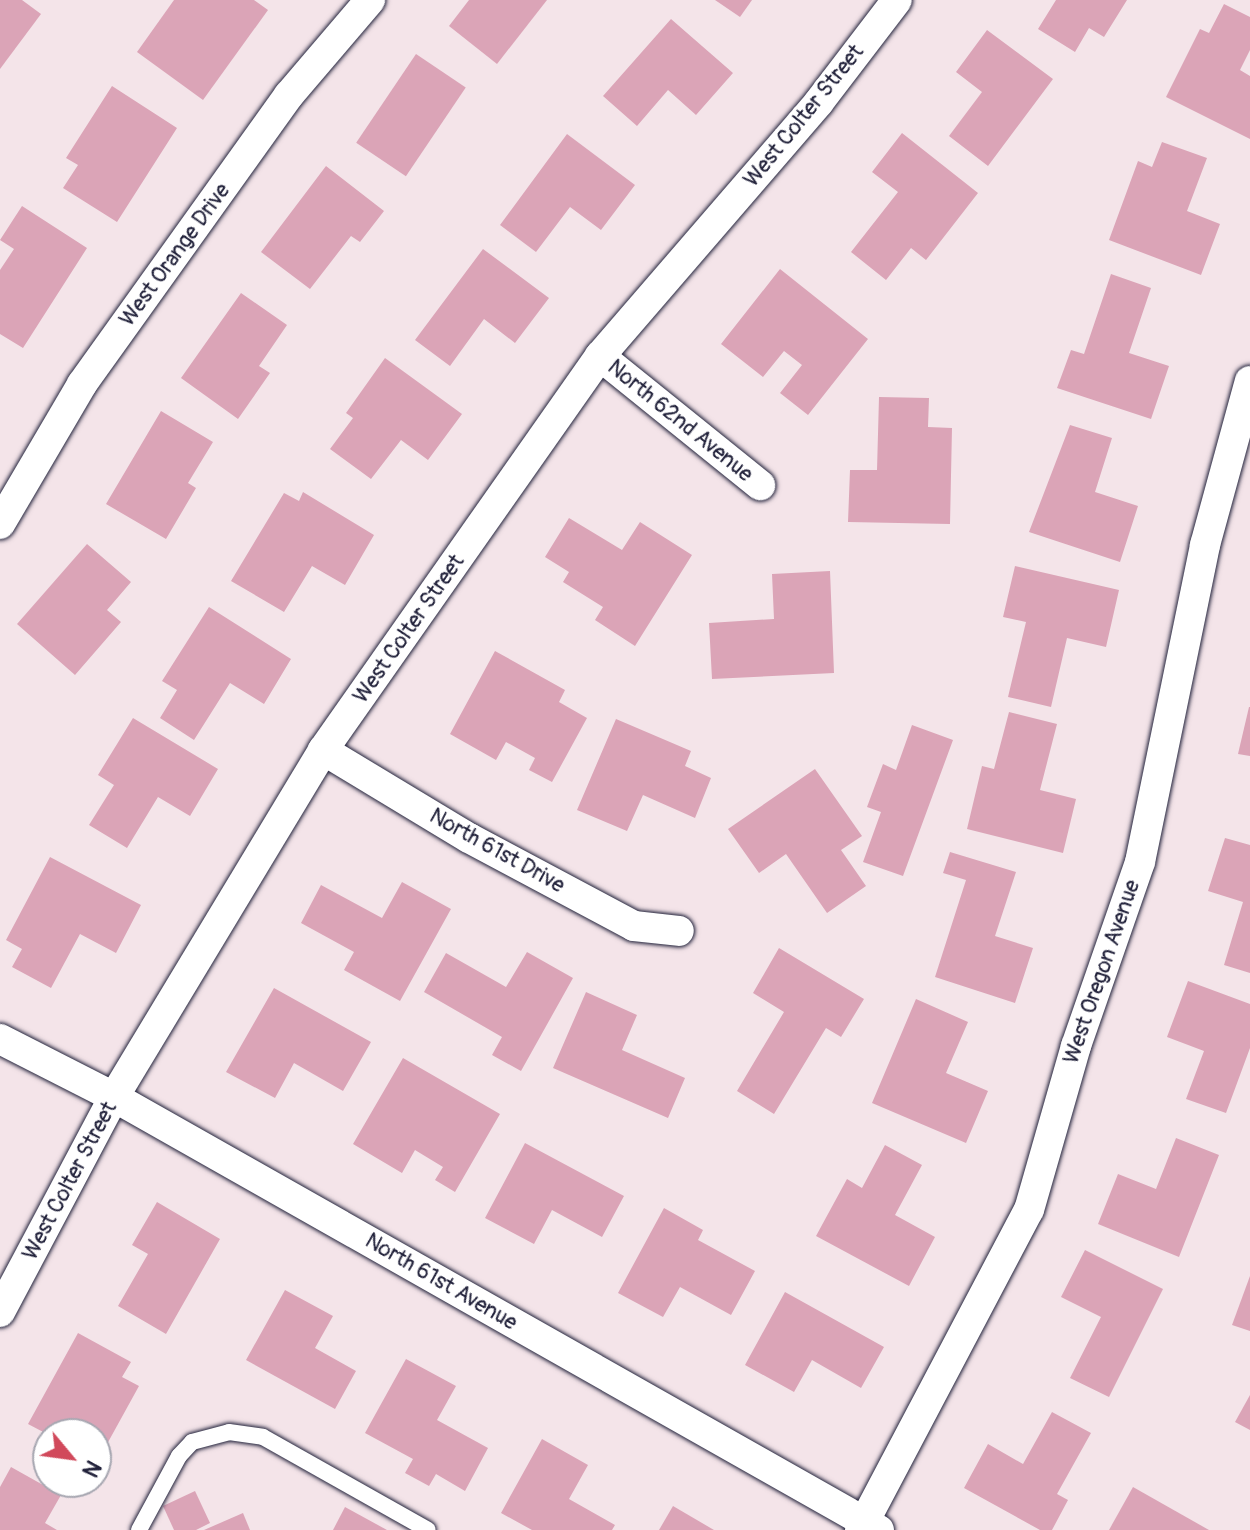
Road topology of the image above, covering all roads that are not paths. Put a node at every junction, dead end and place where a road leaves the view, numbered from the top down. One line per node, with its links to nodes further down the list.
1 (370, 0): 6 (street, West Orange Drive)
2 (897, 0): 3 (street, West Colter Street)
3 (600, 356): 5 (street, North 62nd Avenue); 7 (street, West Colter Street)
4 (1250, 381): 12 (street, West Oregon Avenue)
5 (760, 485)
6 (0, 524)
7 (323, 750): 8 (street, North 61st Drive); 10 (street, West Colter Street)
8 (679, 931)
9 (0, 1039): 10 (street, North 61st Avenue)
10 (114, 1097): 11 (street, West Colter Street); 12 (street, North 61st Avenue)
11 (0, 1312)
12 (868, 1527)
13 (139, 1530): 14 (lane)
14 (428, 1530)

